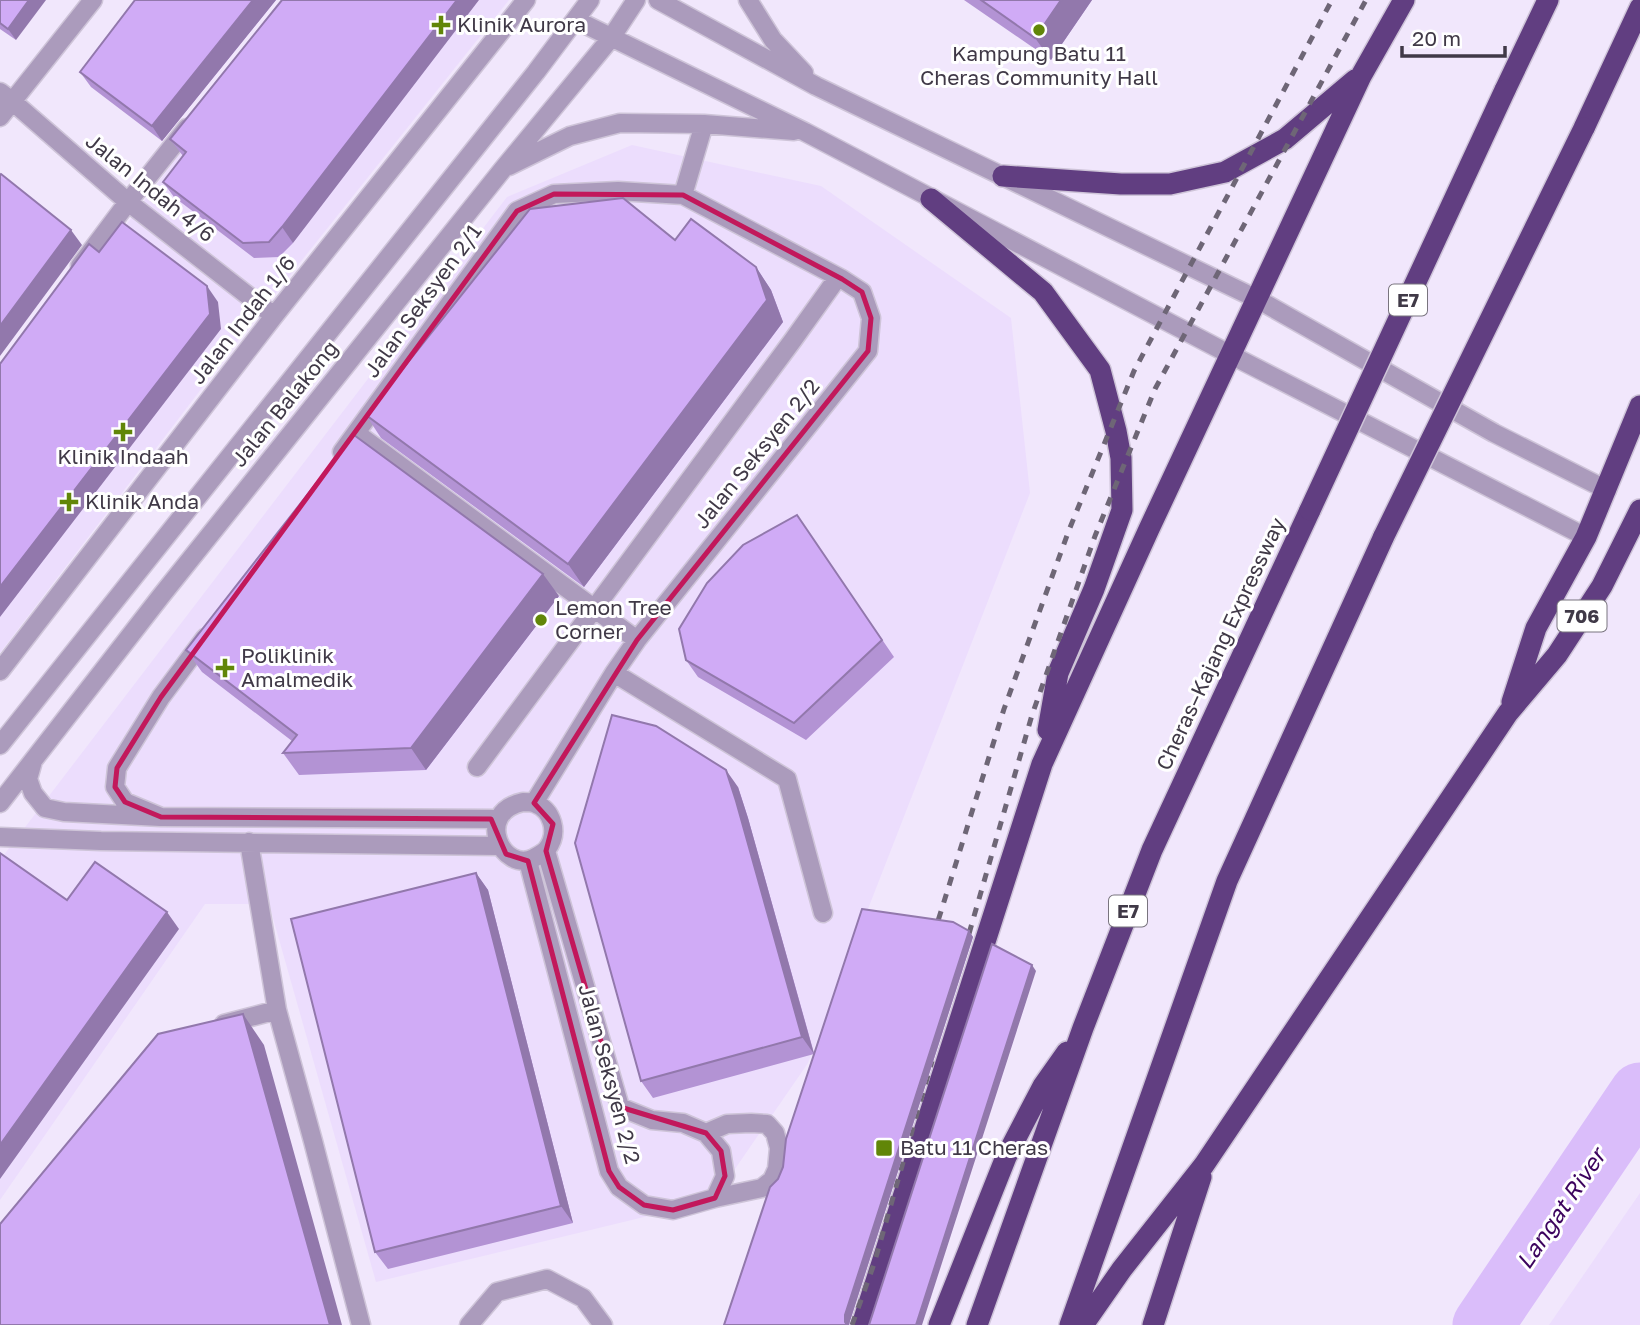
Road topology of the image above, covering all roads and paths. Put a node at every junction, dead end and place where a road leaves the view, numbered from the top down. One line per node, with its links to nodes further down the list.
1 (93, 0): 14 (street)
2 (526, 0): 27 (street, Jalan Indah 1/6)
3 (590, 0): 10 (street, Jalan Balakong)
4 (636, 0): 11 (street)
5 (658, 0): 13 (street)
6 (748, 0): 13 (street)
7 (1404, 0): 12 (highway)
8 (1548, 0): 57 (highway, Cheras–Kajang Expressway / E7, bridge)
9 (1640, 8): 67 (highway, bridge)
10 (576, 20): 11 (street); 41 (street, Jalan Balakong)
11 (611, 38): 18 (street); 19 (street, Jalan Balakong)
12 (1361, 76): 20 (highway); 26 (highway)
13 (816, 86): 20 (street)
14 (6, 97): 15 (street); 23 (street, Jalan Indah 4/6)
15 (0, 117)
16 (197, 117): 23 (street)
17 (704, 124): 18 (street); 19 (street); 21 (street)
18 (805, 132): 22 (street)
19 (502, 169): 42 (street, Jalan Balakong)
20 (1003, 176): 26 (street)
21 (683, 195): 24 (street, Jalan Seksyen 2/2); 30 (street, Jalan Seksyen 2/1)
22 (931, 199): 28 (street); 43 (highway)
23 (128, 202): 25 (street); 27 (street, Jalan Indah 4/6)
24 (838, 276): 35 (street); 37 (street, Jalan Seksyen 2/2)
25 (72, 278)
26 (1257, 299): 28 (highway); 32 (street)
27 (274, 316): 38 (street, Jalan Indah 1/6)
28 (1231, 355): 34 (street); 43 (highway)
29 (1640, 406): 32 (highway)
30 (356, 433): 31 (street, Jalan Seksyen 2/1); 35 (street)
31 (331, 466)
32 (1607, 490): 34 (highway)
33 (1640, 510): 40 (highway, 706)
34 (1586, 537): 40 (highway)
35 (594, 608): 37 (street); 44 (street)
36 (218, 620): 47 (street)
37 (637, 639): 39 (street, Jalan Seksyen 2/2)
38 (0, 671)
39 (614, 673): 46 (street, Jalan Seksyen 2/2); 54 (street)
40 (1508, 713): 59 (highway)
41 (2, 738)
42 (33, 761): 45 (street, Jalan Balakong); 47 (street)
43 (1042, 764): 64 (highway)
44 (477, 767)
45 (0, 803)
46 (534, 803): 48 (street); 52 (street)
47 (161, 817): 48 (street)
48 (498, 819): 51 (street)
49 (0, 837): 50 (street)
50 (249, 842): 51 (street); 55 (street)
51 (500, 846): 53 (street)
52 (546, 851): 53 (street); 58 (street, Jalan Seksyen 2/2)
53 (528, 861): 60 (street, Jalan Seksyen 2/2)
54 (823, 913)
55 (276, 1010): 56 (street); 61 (street)
56 (214, 1027)
57 (1083, 1028): 65 (highway); 66 (highway, Cheras–Kajang Expressway / E7)
58 (706, 1133): 60 (street); 60 (street, Jalan Seksyen 2/2)
59 (1204, 1165): 68 (highway); 69 (highway)
60 (715, 1198)
61 (361, 1325)
62 (469, 1325): 63 (street)
63 (603, 1325)
64 (862, 1325)
65 (939, 1325)
66 (977, 1325)
67 (1070, 1325)
68 (1083, 1325)
69 (1153, 1325)

